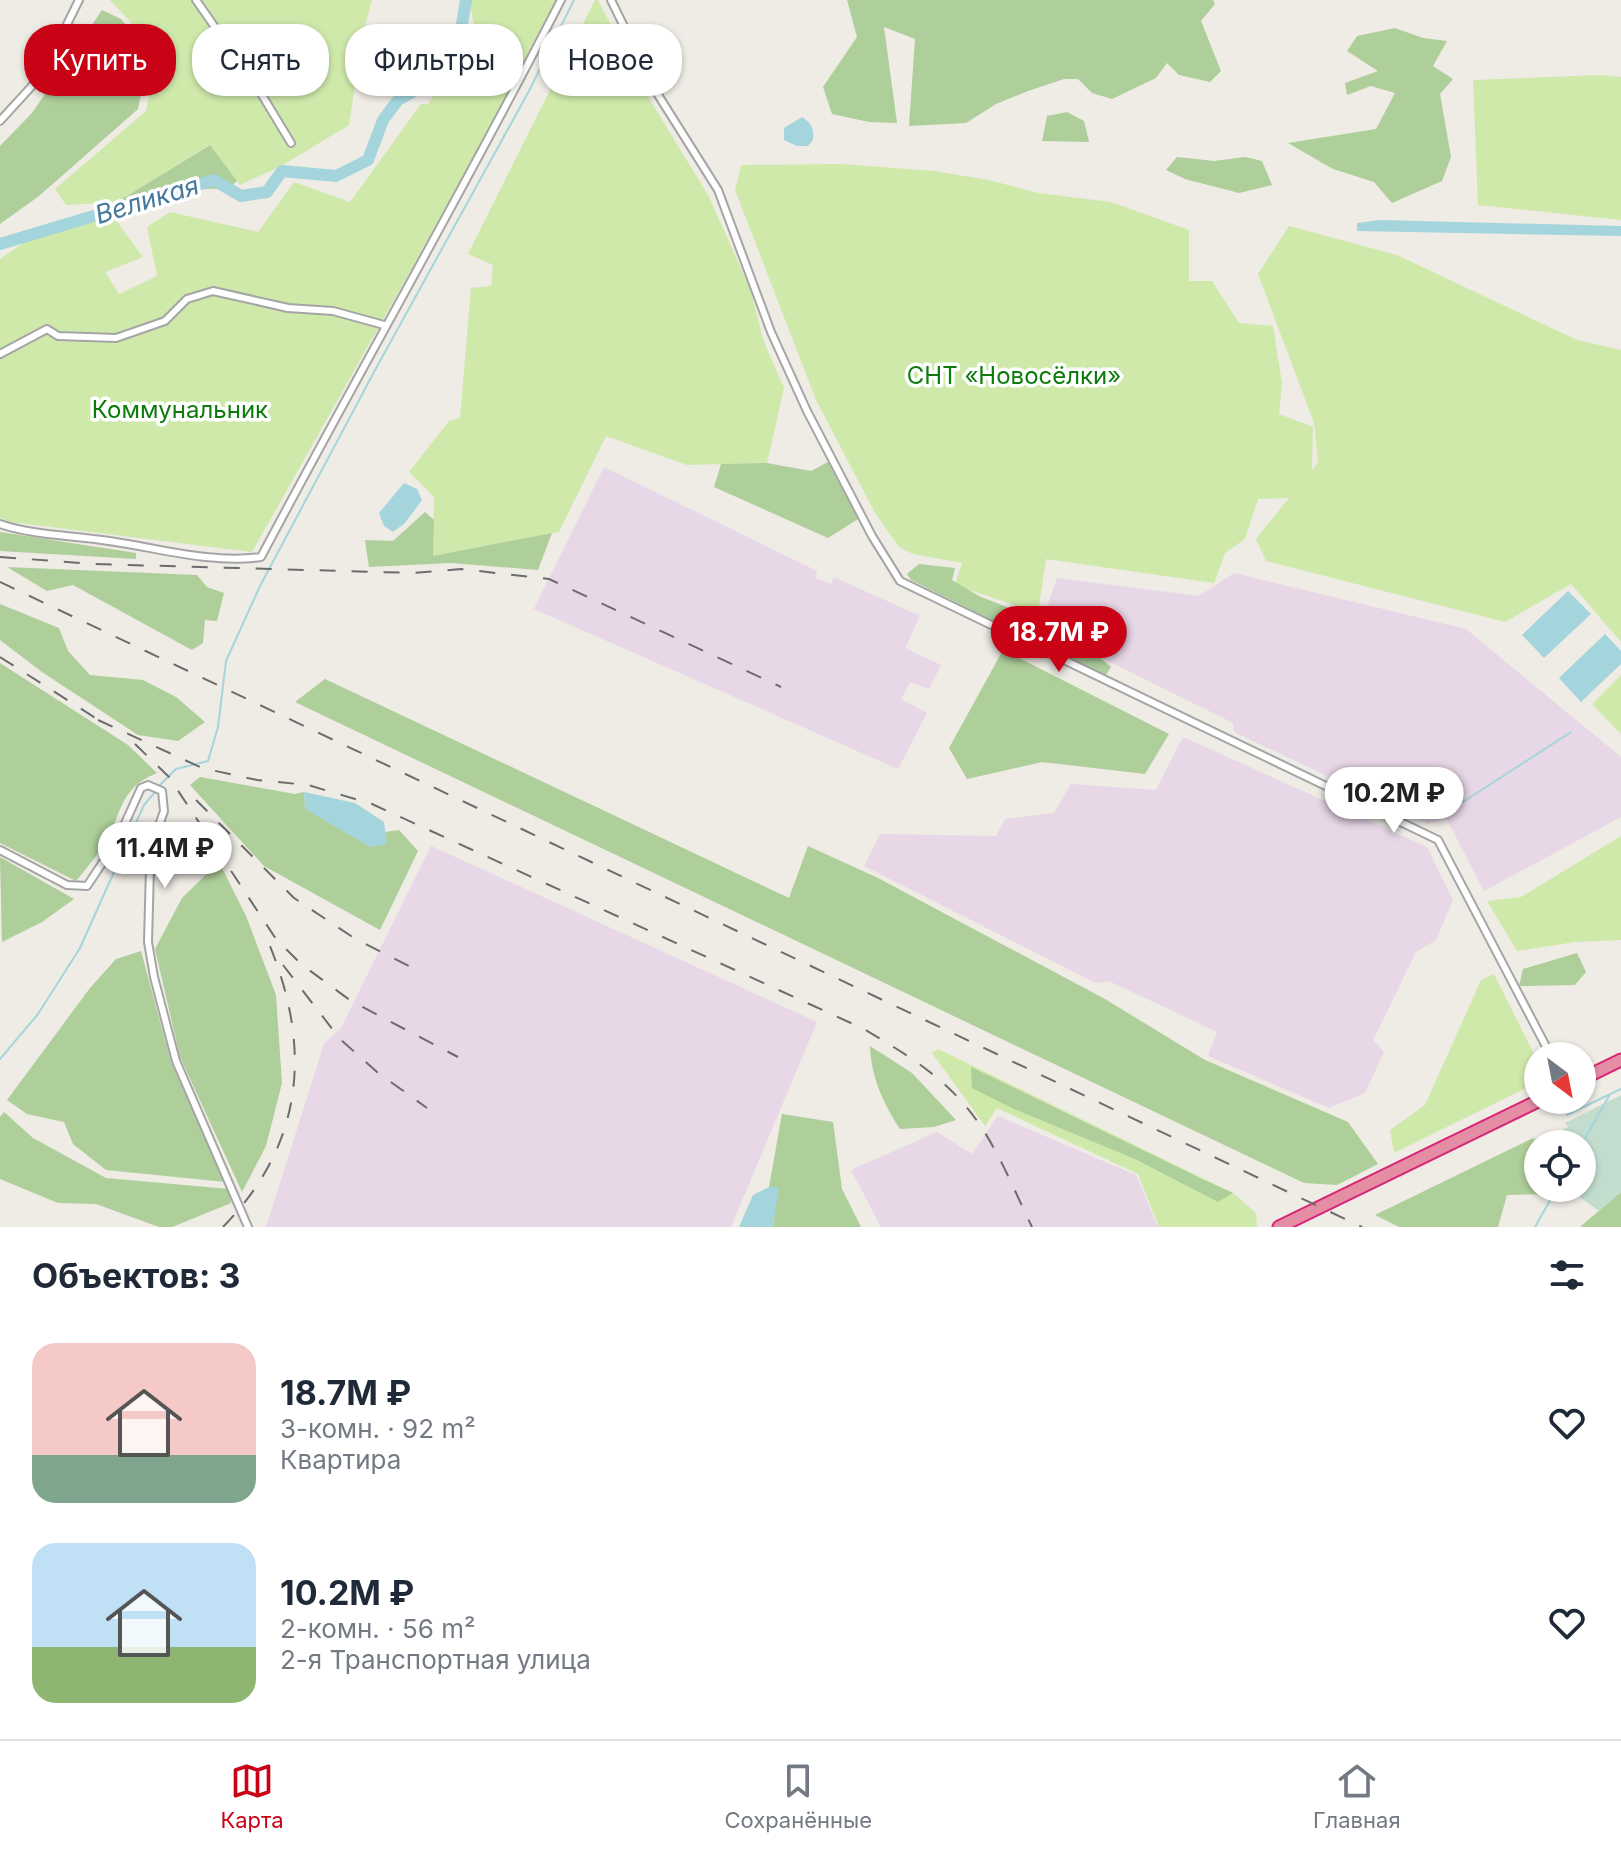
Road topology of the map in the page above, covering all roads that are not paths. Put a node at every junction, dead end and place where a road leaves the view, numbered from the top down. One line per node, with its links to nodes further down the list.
1 (79, 0): 5 (street)
2 (196, 0): 6 (street)
3 (561, 0): 7 (street)
4 (611, 0): 11 (street)
5 (0, 121)
6 (291, 143)
7 (384, 325): 8 (street); 9 (street)
8 (0, 354)
9 (0, 524)
10 (0, 850): 15 (street)
11 (1544, 1042)
12 (1621, 1060): 13 (highway)
13 (1596, 1072)
14 (1524, 1108): 16 (highway)
15 (248, 1227)
16 (1279, 1227)

